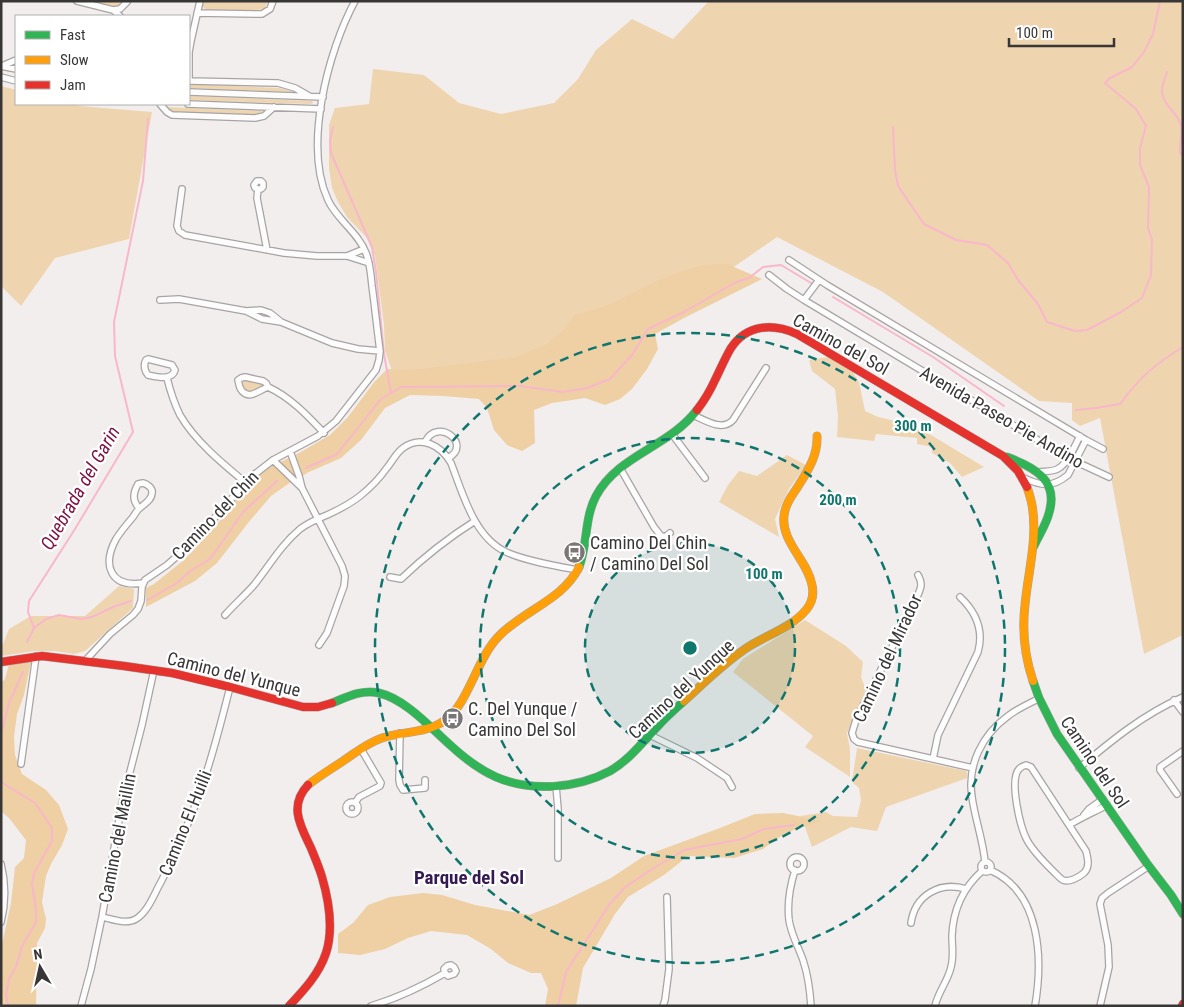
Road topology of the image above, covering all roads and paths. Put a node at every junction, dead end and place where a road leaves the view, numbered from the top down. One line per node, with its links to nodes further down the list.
1 (77, 1): 6 (street)
2 (200, 1): 7 (street)
3 (273, 1): 7 (street)
4 (355, 1): 19 (street, Camino del Chin)
5 (127, 2): 6 (street); 9 (street)
6 (113, 10): 8 (street)
7 (197, 13): 10 (street)
8 (120, 15)
9 (122, 15)
10 (190, 47)
11 (15, 60): 12 (street)
12 (2, 66): 13 (street)
13 (15, 69)
14 (1, 77): 15 (street)
15 (15, 81)
16 (190, 81): 18 (street)
17 (190, 92): 18 (street)
18 (311, 97): 19 (street)
19 (323, 97): 23 (street, Camino del Chin)
20 (190, 104): 22 (street)
21 (161, 105): 22 (street)
22 (274, 107): 23 (street)
23 (321, 109): 26 (street, Camino del Chin)
24 (182, 189): 27 (street)
25 (258, 189): 27 (street)
26 (364, 248): 28 (street); 30 (street, Camino del Chin)
27 (267, 250): 28 (street)
28 (347, 256): 30 (street)
29 (789, 260): 32 (street, Avenida Paseo Pie Andino)
30 (369, 263): 35 (street, Camino del Chin)
31 (768, 275): 34 (street, Avenida Paseo Pie Andino)
32 (819, 280): 34 (street); 43 (street, Avenida Paseo Pie Andino)
33 (160, 300): 35 (street)
34 (804, 300): 50 (street, Avenida Paseo Pie Andino)
35 (380, 351): 40 (street, Camino del Chin)
36 (766, 368): 39 (street)
37 (167, 378): 37 (street); 58 (street)
38 (268, 387): 38 (street); 40 (street)
39 (693, 415): 41 (street, Camino del Sol); 48 (street, Camino del Sol)
40 (324, 433): 47 (street, Camino del Chin)
41 (672, 434): 53 (street, Camino del Sol); 56 (street)
42 (817, 436): 86 (street, Camino del Yunque)
43 (1080, 436): 44 (street, Avenida Paseo Pie Andino); 50 (street)
44 (1086, 440): 46 (street, Avenida Paseo Pie Andino); 52 (street)
45 (425, 442): 49 (street); 49 (street); 62 (street)
46 (1103, 449)
47 (290, 451): 51 (street, Camino del Chin); 60 (street)
48 (1003, 456): 54 (street, Camino del Sol); 57 (street, Camino del Sol)
49 (448, 458): 63 (street)
50 (1068, 458): 52 (street, Avenida Paseo Pie Andino); 54 (street)
51 (273, 460): 58 (street, Camino del Chin); 60 (street)
52 (1075, 462): 55 (street, Avenida Paseo Pie Andino); 59 (street)
53 (620, 468): 64 (street); 66 (street, Camino del Sol)
54 (1039, 472): 59 (street, Camino del Sol)
55 (1109, 477)
56 (705, 478)
57 (1024, 478): 59 (street); 65 (street, Camino del Sol)
58 (246, 483): 69 (street, Camino del Chin)
59 (1048, 485): 65 (street, Camino del Sol)
60 (302, 488): 62 (street)
61 (139, 508): 69 (street)
62 (318, 519): 71 (street); 72 (street)
63 (474, 521): 66 (street); 68 (street)
64 (670, 533)
65 (1032, 550): 79 (street, Camino del Sol)
66 (578, 570): 83 (street, Camino del Sol)
67 (918, 575): 89 (street, Camino del Mirador)
68 (390, 577)
69 (143, 583): 74 (street)
70 (960, 597): 89 (street)
71 (225, 615)
72 (319, 645)
73 (36, 656): 74 (street, Camino del Yunque); 75 (street, Camino del Yunque); 90 (street)
74 (85, 661): 76 (street, Camino del Yunque)
75 (1, 662)
76 (154, 670): 77 (street, Camino del Yunque); 110 (street, Camino del Maillin)
77 (230, 687): 82 (street, Camino del Yunque); 110 (street, Camino El Huilli)
78 (1183, 696): 80 (street)
79 (1038, 699): 91 (street); 92 (street, Camino del Sol)
80 (1174, 700): 81 (street); 92 (street)
81 (1183, 712)
82 (417, 714): 83 (street, Camino del Yunque); 84 (street)
83 (432, 727): 84 (street, Camino del Sol); 94 (street, Camino del Yunque)
84 (413, 732): 85 (street, Camino del Sol)
85 (400, 734): 87 (street, Camino del Sol); 93 (street)
86 (650, 735): 94 (street, Camino del Yunque); 95 (street)
87 (361, 749): 98 (street); 115 (street, Camino del Sol)
88 (1183, 751): 96 (street)
89 (932, 759): 91 (street, Camino del Mirador)
90 (21, 764)
91 (973, 768): 101 (street)
92 (1079, 768): 97 (street, Camino del Sol)
93 (425, 780)
94 (556, 786): 100 (street)
95 (732, 787)
96 (1177, 794)
97 (1105, 802): 99 (street); 103 (street, Camino del Sol)
98 (355, 803)
99 (1070, 825): 99 (street)
100 (558, 858)
101 (985, 862): 105 (street); 106 (street)
102 (1, 864): 111 (street)
103 (1149, 866): 109 (street, Camino del Sol); 121 (street)
104 (795, 870): 118 (street)
105 (990, 870): 106 (street); 120 (street)
106 (982, 871): 107 (street)
107 (966, 889): 112 (street); 119 (street)
108 (668, 897): 117 (street)
109 (1183, 914)
110 (102, 917): 114 (street, Camino del Maillin)
111 (1, 922)
112 (910, 923)
113 (445, 973): 116 (street)
114 (80, 1006)
115 (289, 1006)
116 (372, 1006)
117 (663, 1006)
118 (811, 1006)
119 (935, 1006)
120 (1035, 1006)
121 (1100, 1006)

